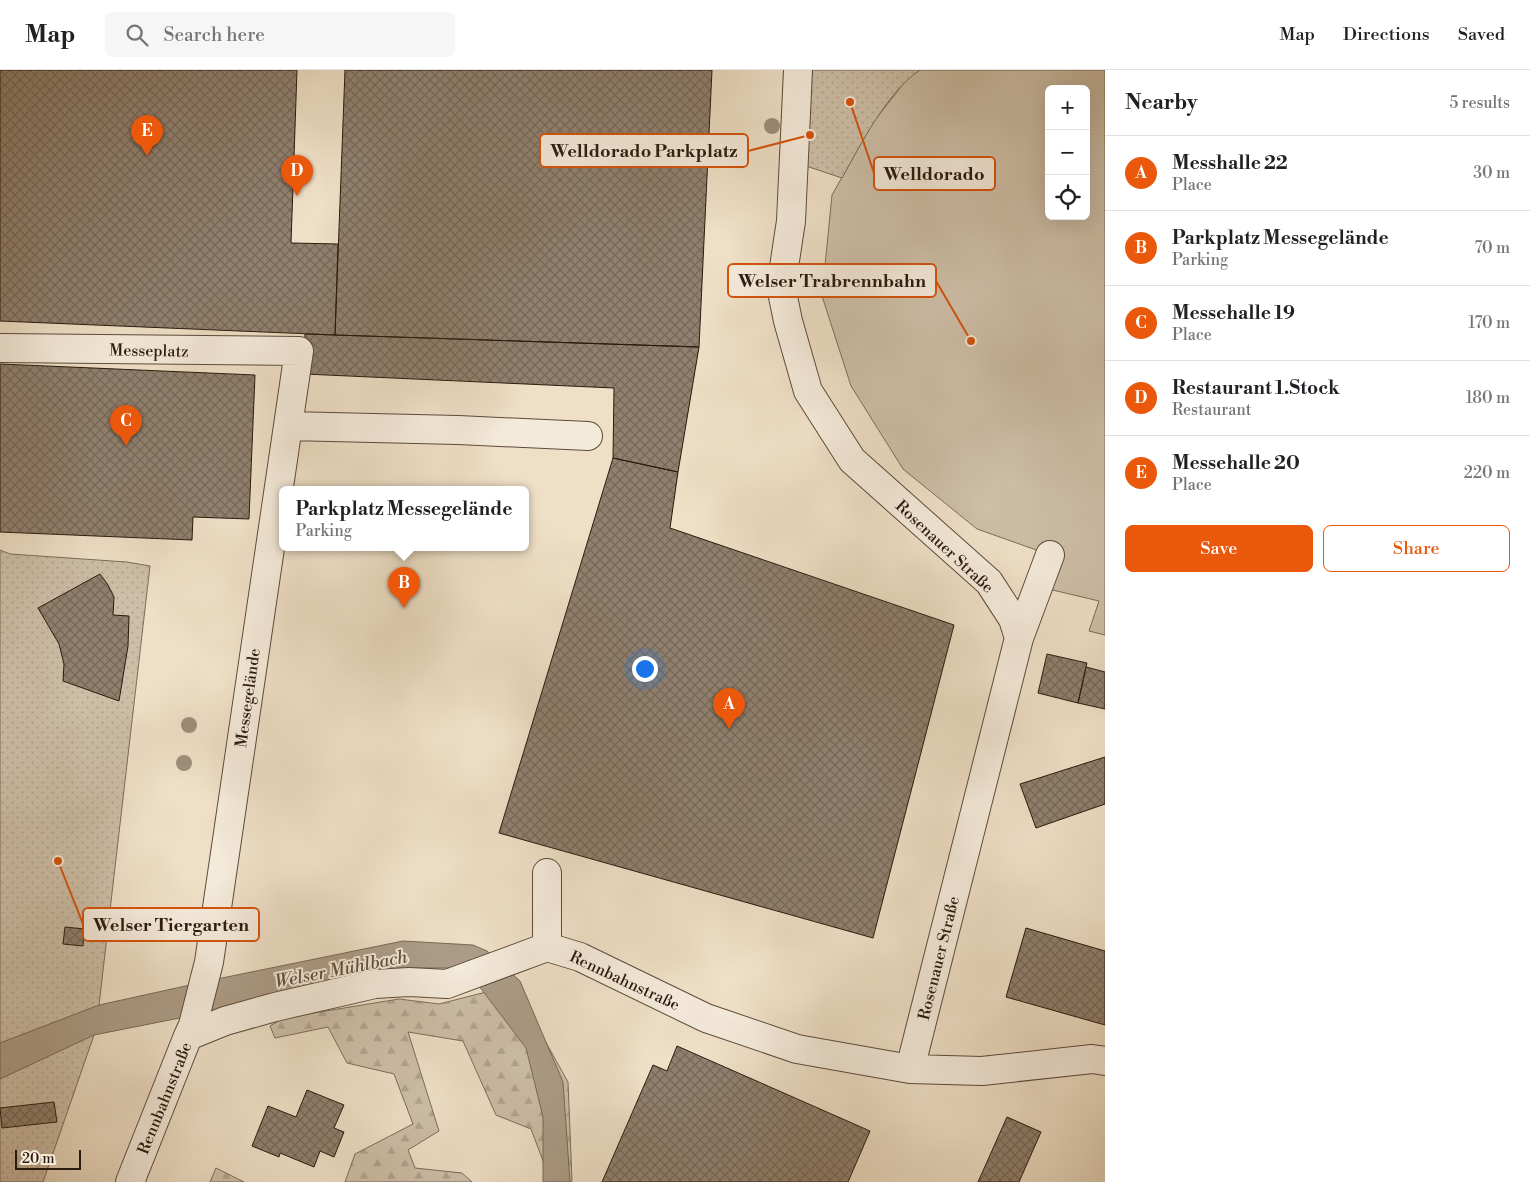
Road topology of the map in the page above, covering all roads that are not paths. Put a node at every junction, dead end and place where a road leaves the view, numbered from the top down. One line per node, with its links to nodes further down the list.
1 (798, 70): 9 (street, Rosenauer Straße)
2 (0, 348): 3 (street, Messeplatz)
3 (299, 352): 4 (street, Messegelände)
4 (288, 426): 5 (street); 6 (street, Messegelände)
5 (588, 436)
6 (279, 486)
7 (279, 486): 12 (street, Messegelände)
8 (1050, 554): 9 (street)
9 (1018, 638): 14 (street, Rosenauer Straße)
10 (547, 873): 11 (street)
11 (546, 947): 12 (street, Rennbahnstraße); 14 (street, Rennbahnstraße)
12 (190, 1031): 15 (street, Rennbahnstraße)
13 (1105, 1061): 14 (street, Rennbahnstraße)
14 (910, 1068)
15 (130, 1182)

